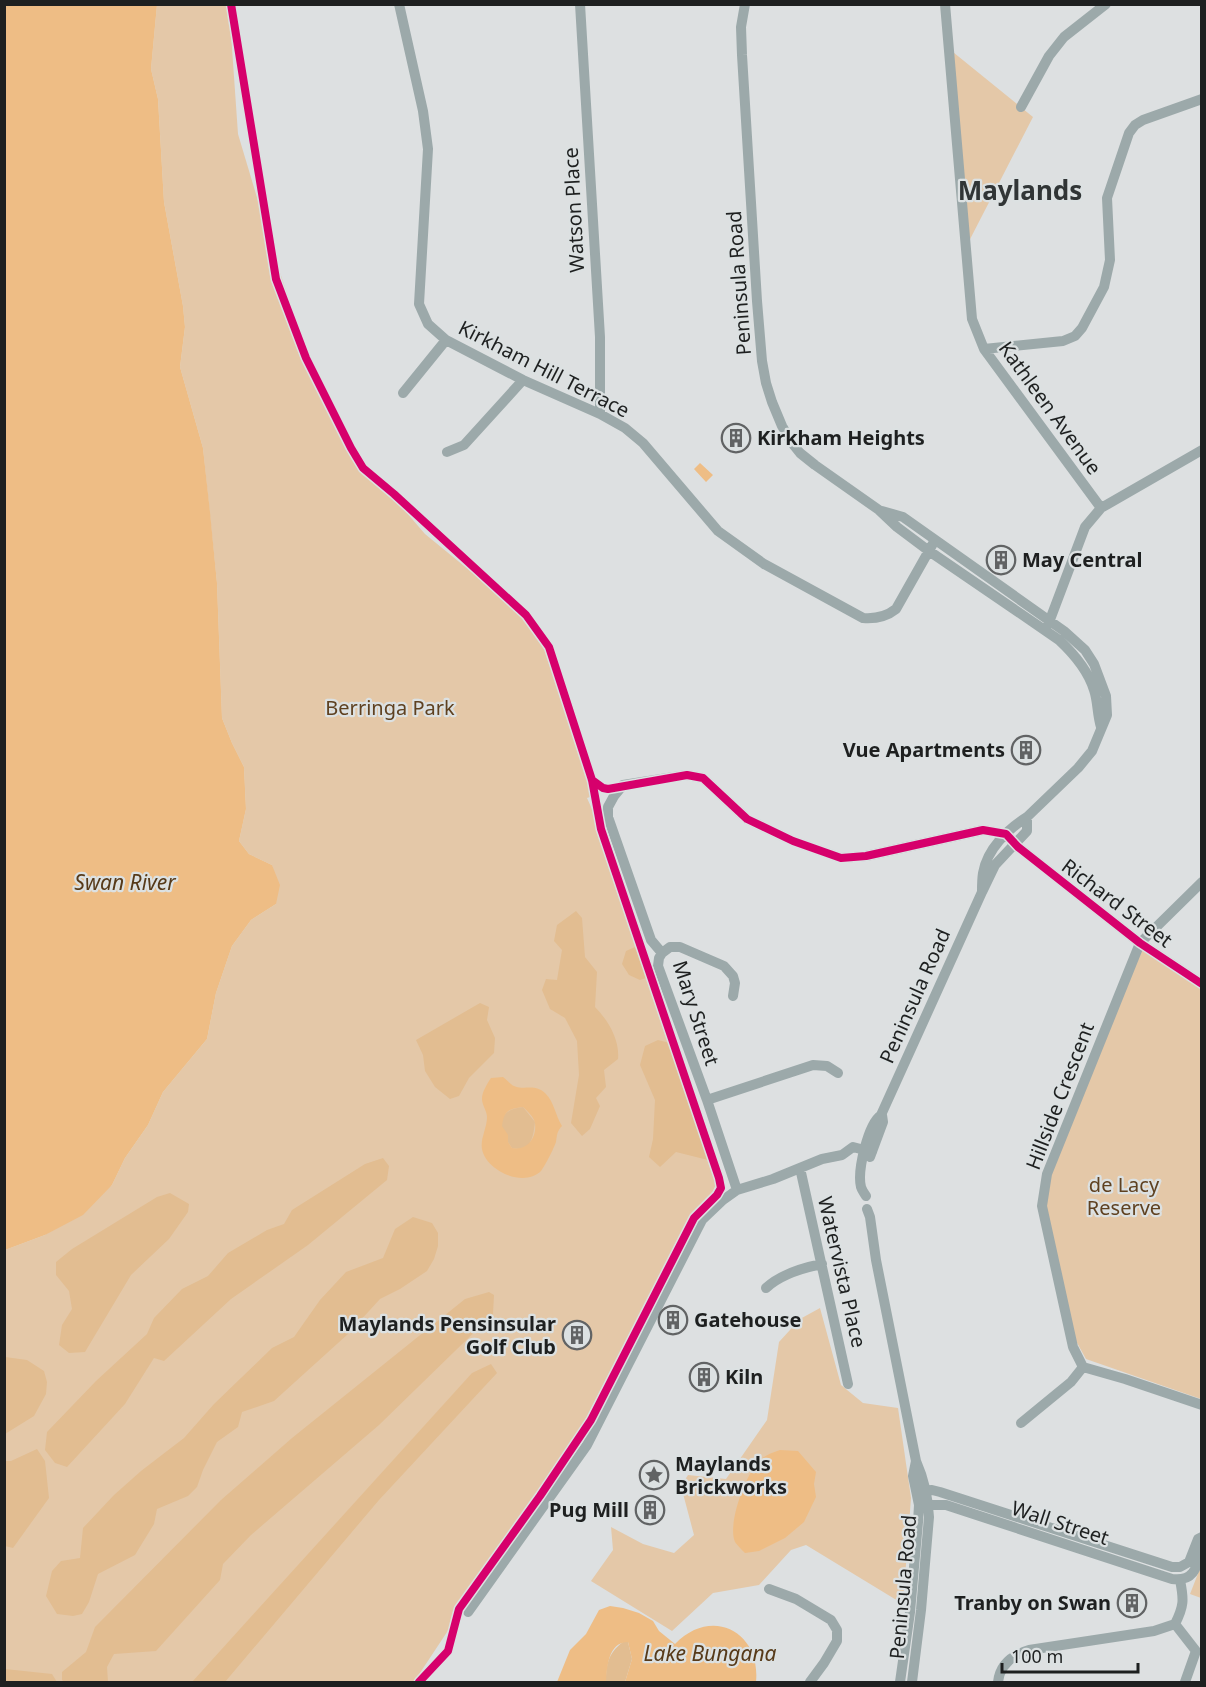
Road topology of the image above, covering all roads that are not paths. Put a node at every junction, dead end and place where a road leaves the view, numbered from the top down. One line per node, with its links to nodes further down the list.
1 (399, 4): 8 (street, Kirkham Hill Terrace)
2 (580, 4): 12 (street, Watson Place)
3 (745, 4): 16 (street, Peninsula Road)
4 (945, 4): 9 (street, Kathleen Avenue)
5 (1106, 4): 7 (street)
6 (1202, 99): 9 (street)
7 (1020, 107)
8 (446, 340): 10 (street, Kirkham Hill Terrace); 11 (street)
9 (984, 349): 15 (street, Kathleen Avenue)
10 (523, 380): 12 (street, Kirkham Hill Terrace); 13 (street)
11 (403, 393)
12 (600, 414): 18 (street, Kirkham Hill Terrace)
13 (447, 452)
14 (1201, 453): 15 (street)
15 (1101, 508): 19 (street)
16 (879, 510): 17 (street, Peninsula Road); 18 (street, Peninsula Road)
17 (935, 540): 18 (street, Kirkham Hill Terrace); 19 (street, Peninsula Road)
18 (929, 551): 20 (street, Peninsula Road)
19 (1051, 620): 20 (street); 21 (street, Peninsula Road)
20 (1045, 631): 21 (street, Peninsula Road)
21 (1080, 654): 22 (street, Peninsula Road)
22 (1027, 817): 23 (street, Peninsula Road); 24 (street, Peninsula Road)
23 (1002, 837): 24 (street, Richard Street); 26 (street, Peninsula Road); 28 (street, Mary Street)
24 (1015, 844): 26 (street, Peninsula Road); 27 (street, Richard Street)
25 (1202, 882): 27 (street, Hillside Crescent)
26 (982, 892): 33 (street, Peninsula Road)
27 (1140, 944): 29 (street, Richard Street); 38 (street, Hillside Crescent)
28 (662, 953): 30 (street); 32 (street, Mary Street)
29 (1202, 984)
30 (733, 996)
31 (838, 1072): 32 (street)
32 (707, 1100): 35 (street, Mary Street)
33 (866, 1155): 34 (street); 42 (street, Peninsula Road)
34 (800, 1168): 35 (street); 36 (street, Watervista Place)
35 (737, 1190): 50 (street)
36 (822, 1264): 37 (street); 39 (street, Watervista Place)
37 (766, 1288)
38 (1083, 1367): 40 (street); 41 (street)
39 (848, 1384)
40 (1202, 1405)
41 (1021, 1423)
42 (921, 1491): 43 (street, Peninsula Road); 44 (street, Wall Street)
43 (924, 1505): 44 (street, Wall Street); 52 (street, Peninsula Road)
44 (988, 1513): 47 (street, Wall Street)
45 (1202, 1536): 47 (street, Wall Street)
46 (1202, 1549): 48 (street)
47 (1131, 1560): 48 (street, Wall Street)
48 (1184, 1579): 51 (street)
49 (769, 1589): 53 (street)
50 (468, 1612)
51 (1175, 1624): 55 (street); 56 (street)
52 (909, 1674): 54 (street, Peninsula Road)
53 (810, 1683)
54 (900, 1683)
55 (998, 1683)
56 (1185, 1683)

